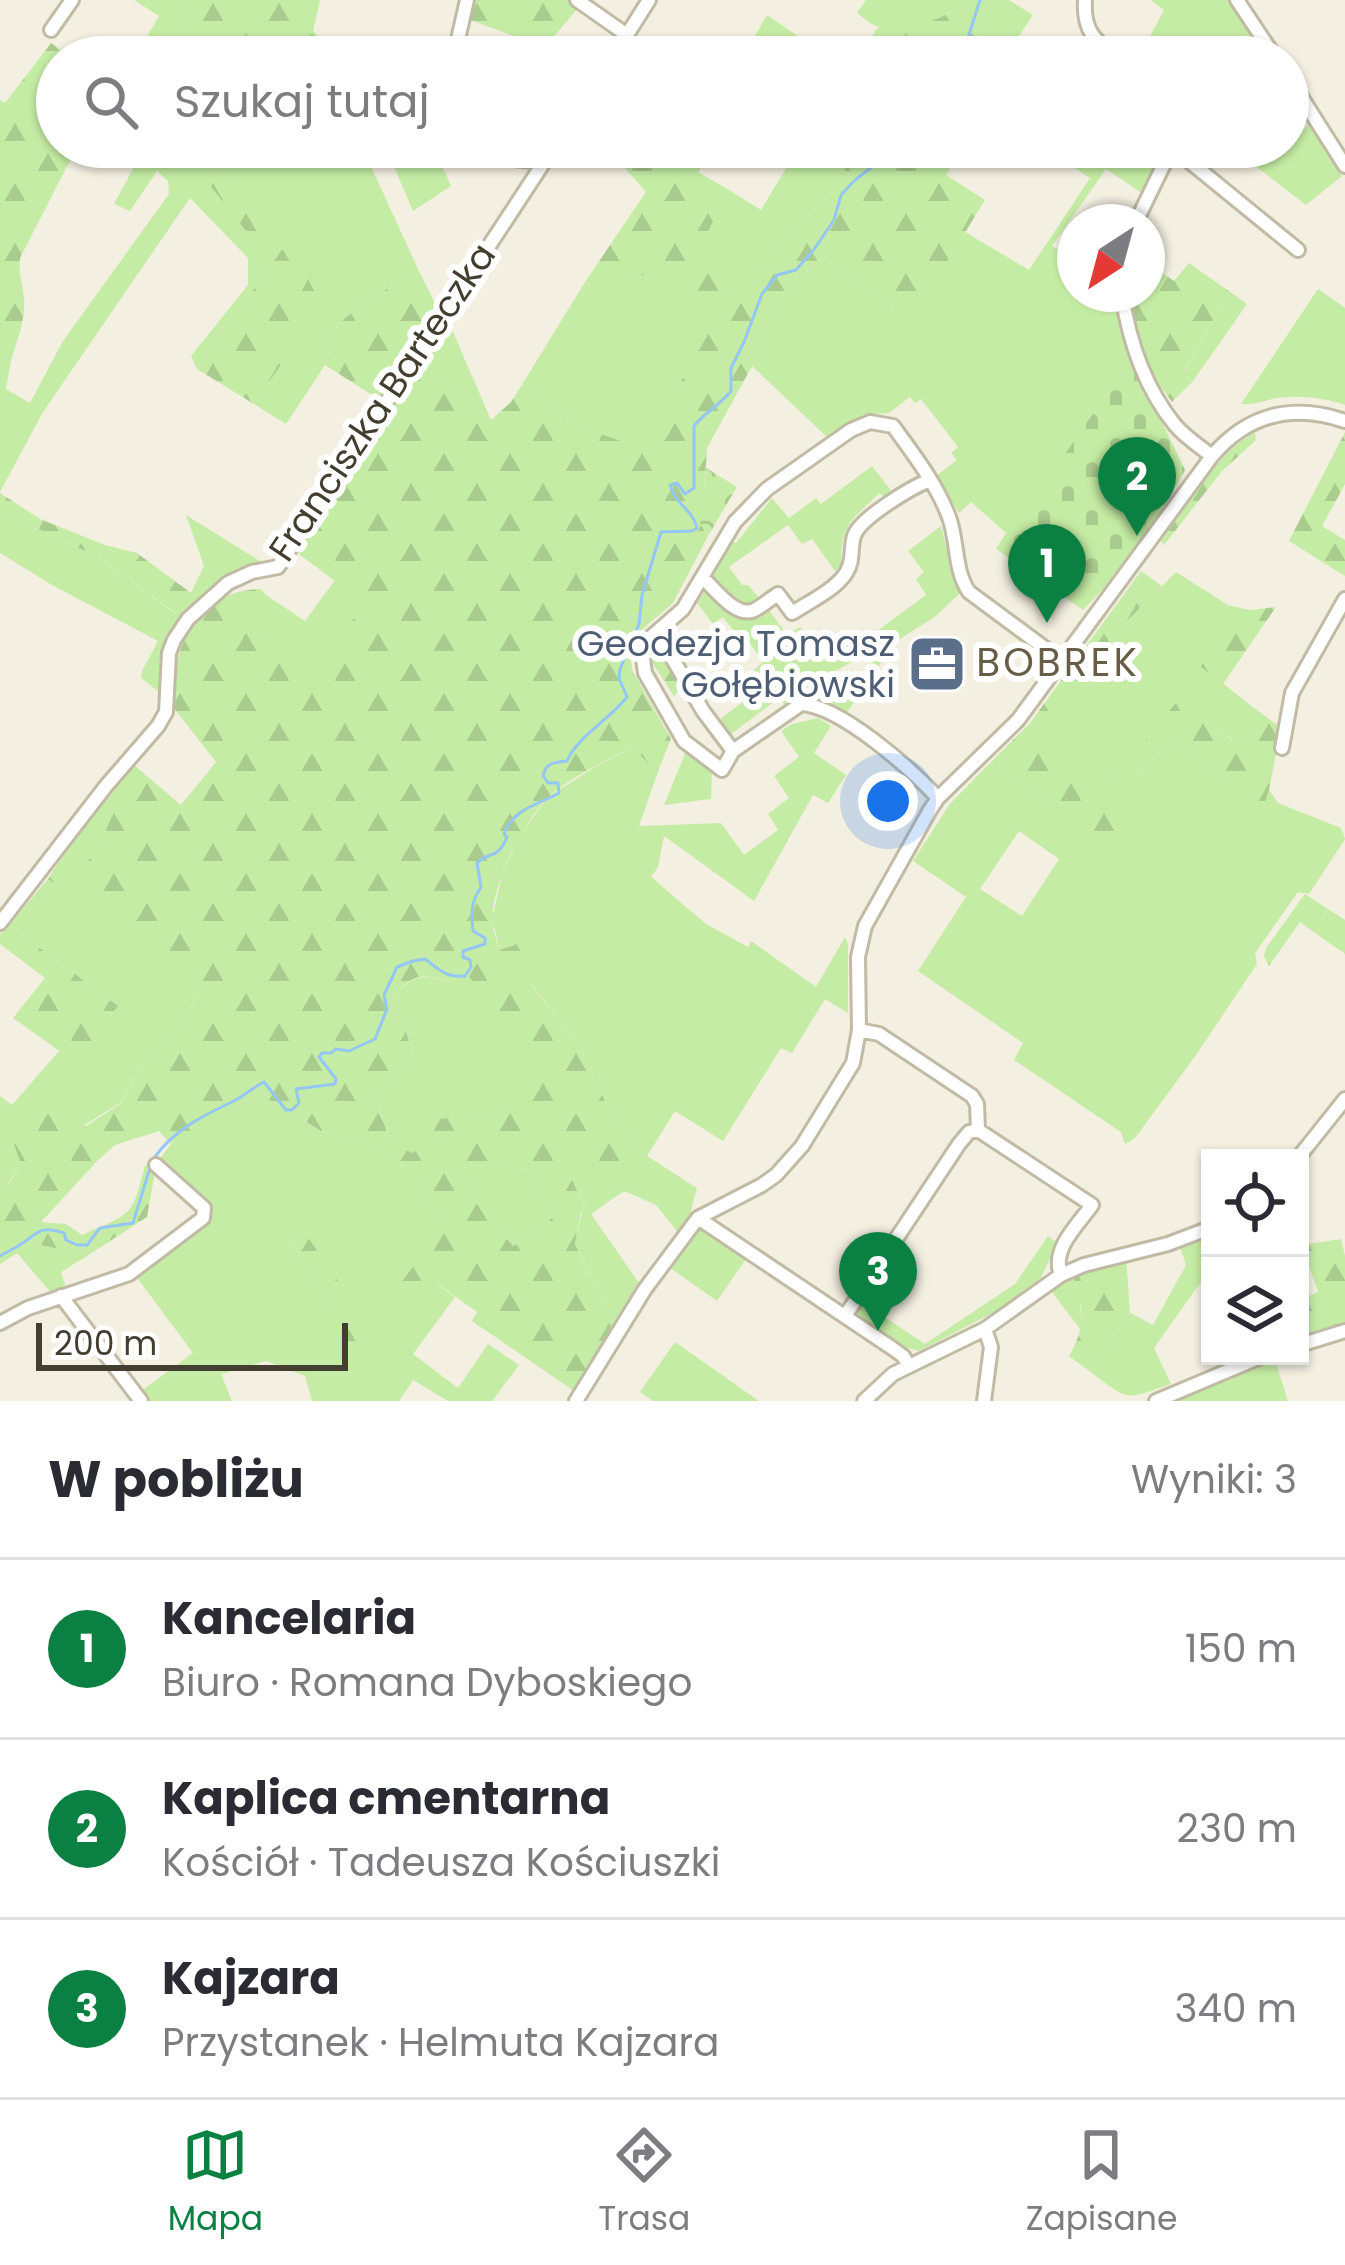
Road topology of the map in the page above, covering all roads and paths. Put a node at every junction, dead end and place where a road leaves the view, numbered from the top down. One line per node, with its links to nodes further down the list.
1 (72, 0): 7 (street)
2 (467, 0): 9 (street)
3 (577, 0): 8 (street)
4 (649, 0): 8 (street)
5 (1084, 0): 10 (street)
6 (1237, 0): 11 (street)
7 (51, 30)
8 (627, 35)
9 (459, 36)
10 (1092, 36)
11 (1261, 36)
12 (1309, 109): 13 (street)
13 (1345, 166)
14 (538, 168): 30 (street, Franciszka Barteczka)
15 (1162, 168): 17 (street)
16 (1197, 168): 18 (street)
17 (1145, 204)
18 (1298, 250)
19 (1125, 312): 21 (street)
20 (1345, 421): 21 (street)
21 (1212, 456): 26 (street)
22 (930, 480): 23 (street); 23 (street); 26 (street)
23 (702, 577): 25 (street)
24 (1345, 599): 27 (street)
25 (657, 632): 28 (street); 28 (street)
26 (1061, 660): 29 (street)
27 (1282, 748)
28 (734, 751): 29 (street)
29 (938, 799): 31 (street)
30 (0, 923)
31 (859, 1030): 33 (street); 36 (street)
32 (1345, 1099): 34 (street)
33 (977, 1130): 40 (street); 42 (street)
34 (1305, 1149)
35 (156, 1165): 41 (street)
36 (727, 1204): 37 (street); 39 (street)
37 (698, 1218): 39 (street); 50 (street)
38 (1201, 1231): 40 (street)
39 (723, 1237): 42 (street)
40 (1061, 1275): 44 (street)
41 (61, 1296): 43 (street); 49 (street)
42 (845, 1316): 48 (street)
43 (0, 1323)
44 (985, 1329): 48 (street); 52 (street)
45 (1345, 1330): 46 (street)
46 (1309, 1342)
47 (1242, 1365): 53 (street)
48 (909, 1366): 51 (street)
49 (141, 1401)
50 (576, 1401)
51 (864, 1401)
52 (984, 1401)
53 (1156, 1401)

